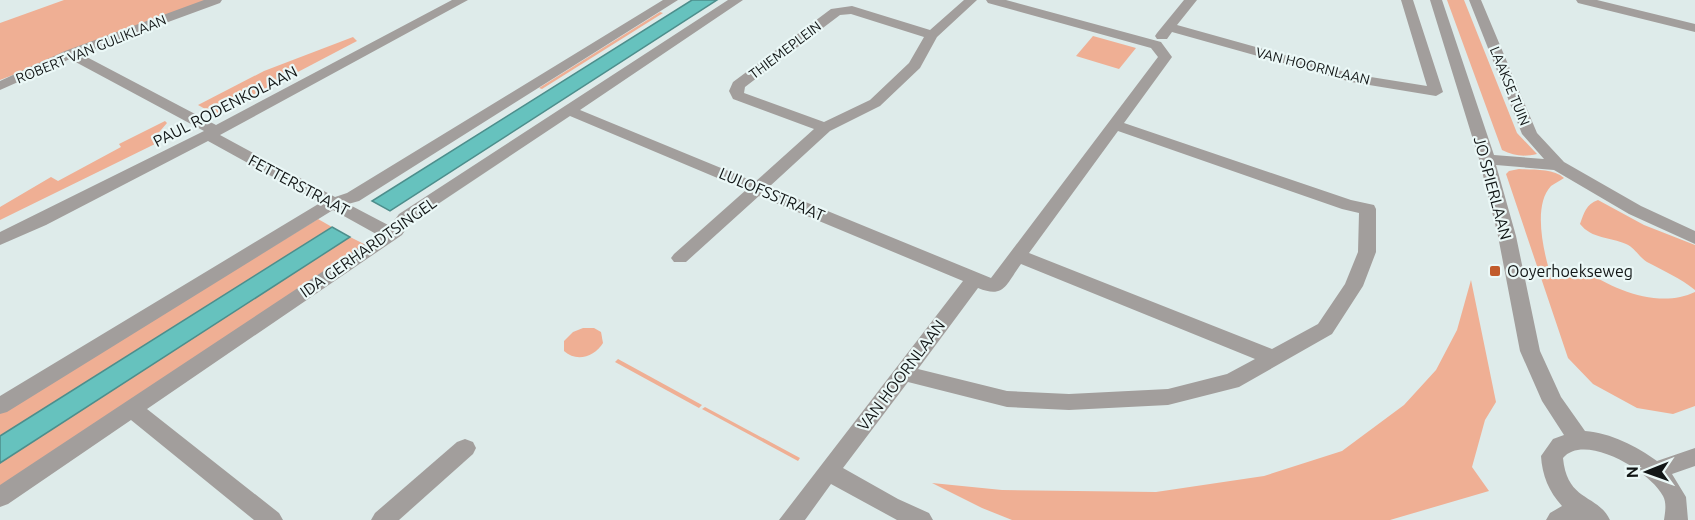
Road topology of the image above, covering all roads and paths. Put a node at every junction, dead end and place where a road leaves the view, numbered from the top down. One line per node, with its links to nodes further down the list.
1 (216, 0): 16 (street, ROBERT VAN GULIKLAAN)
2 (462, 0): 21 (street, PAUL RODENKOLAAN)
3 (737, 0): 18 (street, IDA GERHARDTSINGEL)
4 (971, 0): 14 (street)
5 (992, 0): 15 (street)
6 (1191, 0): 12 (street)
7 (1407, 0): 12 (street, VAN HOORNLAAN)
8 (1436, 0): 22 (street, JO SPIERLAAN)
9 (1475, 0): 23 (street, LAAKSE TUIN)
10 (1582, 0): 13 (street)
11 (661, 2): 25 (street)
12 (1169, 27): 15 (street)
13 (1695, 28)
14 (932, 35): 20 (street); 20 (street, THIEMEPLEIN)
15 (1156, 45): 19 (street)
16 (70, 54): 17 (street, ROBERT VAN GULIKLAAN); 21 (street, FETTERSTRAAT)
17 (0, 86)
18 (570, 111): 24 (street, LULOFSSTRAAT); 26 (street, IDA GERHARDTSINGEL)
19 (1114, 125): 29 (street); 32 (street)
20 (825, 128): 24 (street)
21 (212, 134): 25 (street, FETTERSTRAAT); 28 (street, PAUL RODENKOLAAN)
22 (1486, 159): 23 (street, LAAKSE TUIN); 36 (street, JO SPIERLAAN)
23 (1558, 165): 27 (street, LAAKSE TUIN)
24 (758, 188): 30 (street); 31 (street, LULOFSSTRAAT)
25 (332, 203): 26 (street, FETTERSTRAAT); 34 (street)
26 (391, 234): 35 (street, IDA GERHARDTSINGEL)
27 (1695, 238)
28 (0, 239)
29 (1018, 256): 31 (street); 32 (street)
30 (680, 258)
31 (975, 279): 33 (street, VAN HOORNLAAN)
32 (1274, 358): 33 (street)
33 (903, 373): 39 (street, VAN HOORNLAAN)
34 (0, 406)
35 (132, 409): 41 (street, IDA GERHARDTSINGEL); 43 (street)
36 (1579, 440): 40 (street); 42 (street)
37 (465, 447): 44 (street)
38 (1695, 457): 40 (street)
39 (828, 471): 45 (street, VAN HOORNLAAN); 46 (street)
40 (1654, 471): 48 (street)
41 (0, 497)
42 (1589, 515): 47 (street)
43 (271, 520)
44 (383, 520)
45 (791, 520)
46 (921, 520)
47 (1558, 520)
48 (1677, 520)

